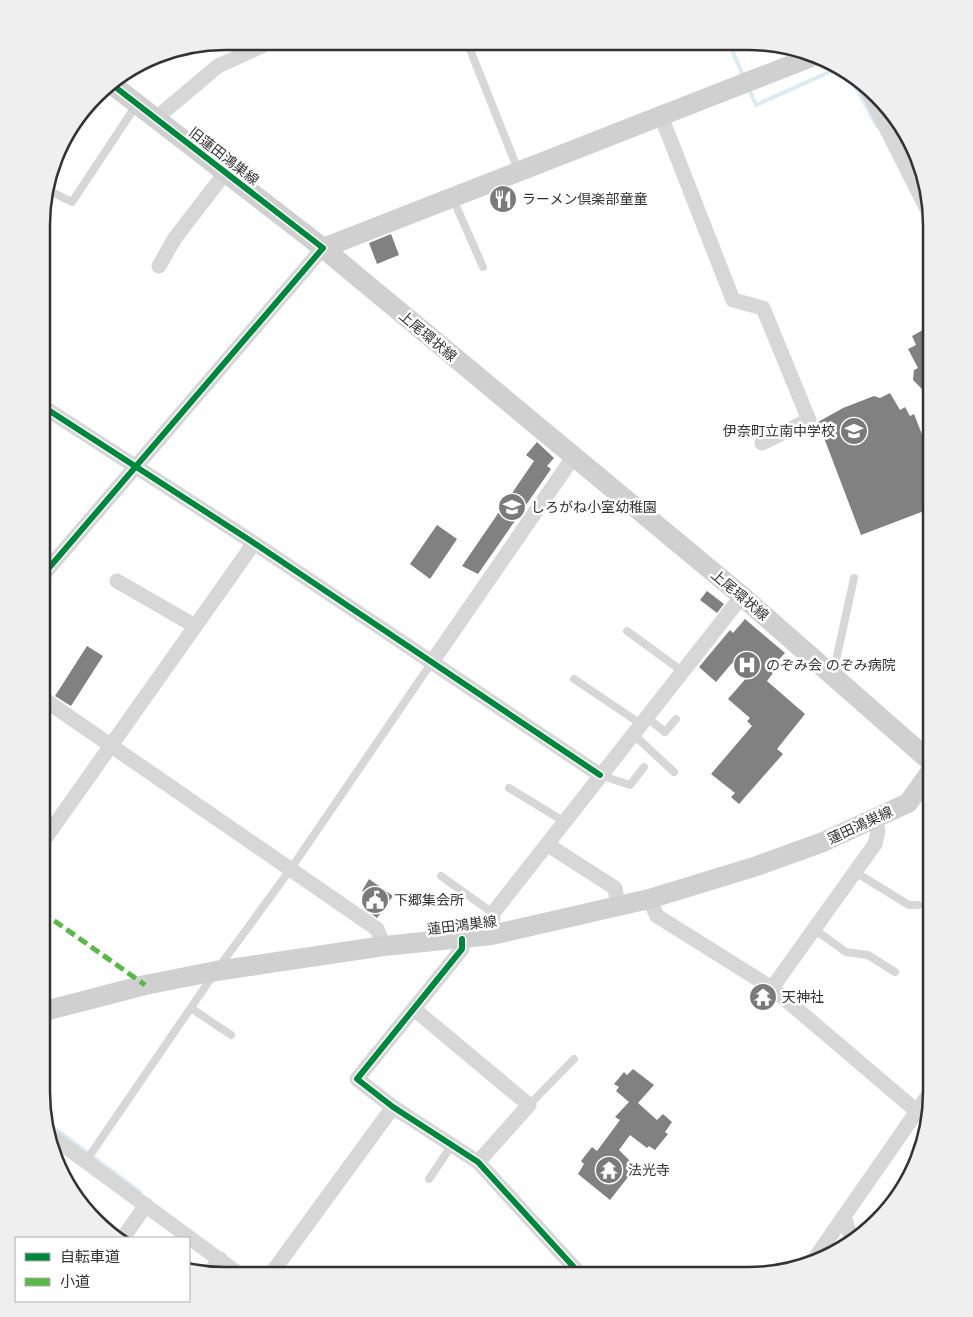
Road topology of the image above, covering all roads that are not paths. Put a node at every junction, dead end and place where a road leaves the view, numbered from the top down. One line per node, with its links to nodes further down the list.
1 (253, 50): 8 (street)
2 (470, 50): 9 (lane)
3 (805, 60): 7 (main road)
4 (116, 88): 5 (main road, 旧蓮田鴻巣線)
5 (137, 104): 8 (main road, 旧蓮田鴻巣線); 11 (lane)
6 (875, 104): 13 (street)
7 (661, 116): 9 (main road); 18 (street)
8 (156, 119): 10 (main road, 旧蓮田鴻巣線)
9 (519, 171): 12 (main road)
10 (225, 173): 14 (main road, 旧蓮田鴻巣線); 15 (street)
11 (53, 193)
12 (453, 197): 14 (main road); 16 (lane)
13 (921, 197)
14 (323, 248): 19 (main road, 上尾環状線); 20 (street)
15 (159, 266)
16 (483, 268)
17 (50, 411): 20 (street)
18 (762, 443)
19 (574, 456): 25 (main road, 上尾環状線); 28 (street)
20 (136, 466): 21 (street); 22 (street)
21 (254, 543): 26 (street); 28 (street)
22 (50, 567)
23 (854, 578): 30 (lane)
24 (117, 581): 26 (street)
25 (742, 596): 29 (street); 30 (main road, 上尾環状線)
26 (195, 626): 35 (street)
27 (628, 631): 29 (lane)
28 (432, 662): 39 (street); 46 (lane)
29 (682, 671): 34 (street)
30 (832, 675): 36 (main road, 上尾環状線)
31 (574, 679): 34 (lane)
32 (50, 703): 35 (street)
33 (676, 719): 34 (lane)
34 (640, 725): 38 (lane); 39 (street)
35 (113, 746): 44 (street); 46 (street)
36 (923, 754)
37 (644, 767): 39 (lane)
38 (674, 772)
39 (600, 775): 43 (street)
40 (923, 783): 42 (main road, 蓮田鴻巣線)
41 (509, 788): 43 (lane)
42 (874, 817): 47 (street); 49 (main road, 蓮田鴻巣線)
43 (565, 822): 45 (street)
44 (50, 832)
45 (548, 845): 51 (street); 52 (street)
46 (290, 870): 56 (street); 57 (lane)
47 (855, 872): 50 (lane); 53 (street)
48 (441, 876): 52 (lane)
49 (649, 899): 51 (main road, 蓮田鴻巣線); 59 (street)
50 (918, 905)
51 (618, 907): 54 (main road, 蓮田鴻巣線)
52 (493, 913): 54 (street)
53 (814, 929): 58 (lane); 59 (street)
54 (492, 935): 55 (main road, 蓮田鴻巣線)
55 (462, 939): 56 (main road, 蓮田鴻巣線); 61 (street)
56 (384, 946): 57 (main road, 蓮田鴻巣線)
57 (216, 971): 60 (lane); 62 (main road, 蓮田鴻巣線)
58 (895, 972)
59 (772, 988): 67 (street)
60 (191, 1008): 63 (lane); 70 (lane)
61 (414, 1009): 65 (street); 66 (street)
62 (50, 1010)
63 (231, 1036)
64 (574, 1059): 65 (lane)
65 (529, 1105): 71 (street)
66 (392, 1107): 69 (street); 83 (street)
67 (922, 1115): 74 (street)
68 (57, 1140): 70 (street)
69 (452, 1145): 71 (street); 72 (lane)
70 (86, 1161): 73 (street)
71 (478, 1162): 84 (street)
72 (429, 1179)
73 (146, 1205): 76 (street); 77 (street)
74 (844, 1216): 75 (street); 79 (street)
75 (850, 1234)
76 (125, 1236)
77 (186, 1237)
78 (191, 1241): 80 (street)
79 (819, 1252)
80 (220, 1258): 81 (street); 82 (street)
81 (214, 1267)
82 (231, 1267)
83 (276, 1267)
84 (574, 1267)

